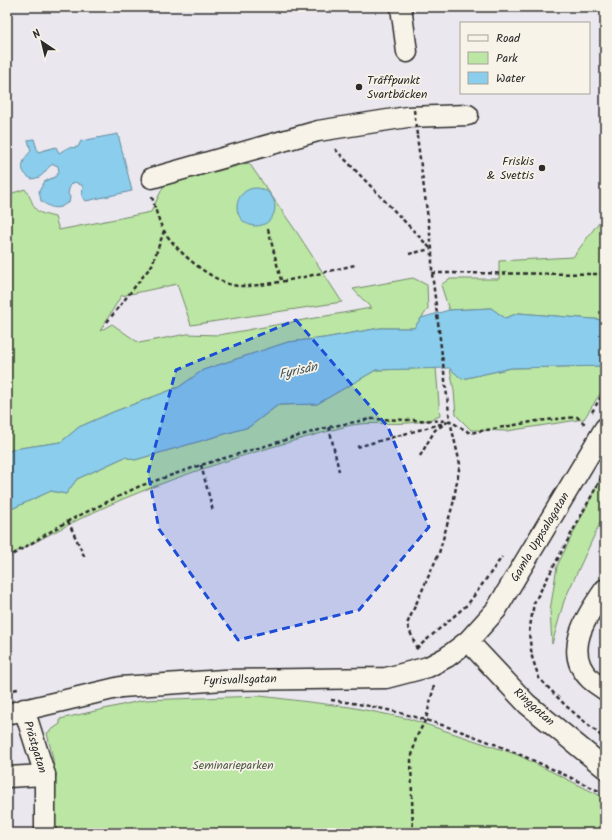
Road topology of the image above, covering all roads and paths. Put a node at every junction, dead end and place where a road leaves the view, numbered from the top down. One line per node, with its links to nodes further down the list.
1 (401, 7): 2 (street)
2 (407, 52)
3 (414, 110): 9 (path, bridge)
4 (468, 115): 5 (street)
5 (318, 131): 6 (street); 9 (path)
6 (152, 178): 8 (path)
7 (268, 229): 14 (path)
8 (164, 230): 14 (path); 15 (path)
9 (432, 249): 10 (path); 12 (path)
10 (409, 254)
11 (355, 265): 14 (path)
12 (432, 273): 13 (path); 17 (path)
13 (605, 274)
14 (281, 280)
15 (107, 322)
16 (605, 390): 18 (path)
17 (450, 421): 18 (path); 20 (path); 22 (path); 23 (path); 34 (path)
18 (585, 424): 19 (path); 21 (path)
19 (598, 426): 33 (street, Gamla Uppsalagatan)
20 (328, 427): 24 (path); 26 (path)
21 (581, 431)
22 (357, 447)
23 (420, 456)
24 (201, 465): 27 (path); 28 (path)
25 (605, 470): 43 (path)
26 (339, 472)
27 (213, 511)
28 (68, 521): 30 (path); 31 (path)
29 (506, 552): 34 (path)
30 (7, 558)
31 (85, 558)
32 (605, 589): 38 (street)
33 (468, 641): 36 (street, Fyrisvallsgatan); 44 (street, Ringgatan)
34 (416, 648): 35 (path); 36 (path)
35 (410, 651)
36 (428, 668): 41 (street, Fyrisvallsgatan); 42 (path)
37 (22, 688): 39 (path)
38 (605, 690)
39 (7, 691)
40 (330, 700): 42 (path)
41 (15, 711): 45 (street, Prästgatan)
42 (426, 719): 47 (path); 49 (path)
43 (605, 739)
44 (605, 768)
45 (45, 775): 46 (street); 48 (street, Prästgatan)
46 (7, 777)
47 (605, 794)
48 (39, 827)
49 (413, 833)

